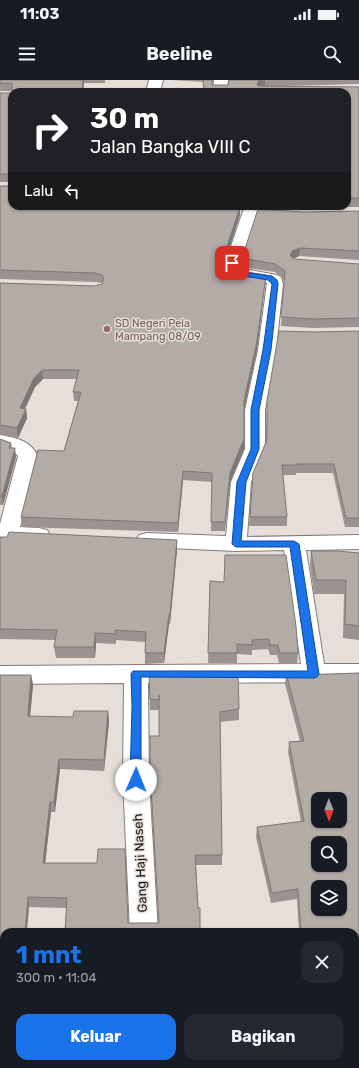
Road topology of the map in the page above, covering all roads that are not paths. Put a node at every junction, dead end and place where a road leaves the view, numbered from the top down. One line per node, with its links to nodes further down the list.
1 (251, 210): 7 (street)
2 (0, 441): 3 (street)
3 (4, 534): 4 (street)
4 (55, 536)
5 (126, 539): 7 (street)
6 (359, 542): 8 (street)
7 (236, 544): 8 (street)
8 (294, 544): 11 (street)
9 (359, 673): 11 (street)
10 (136, 674): 11 (street); 12 (street); 13 (street, Gang Haji Naseh)
11 (314, 674)
12 (0, 675)
13 (144, 928)

